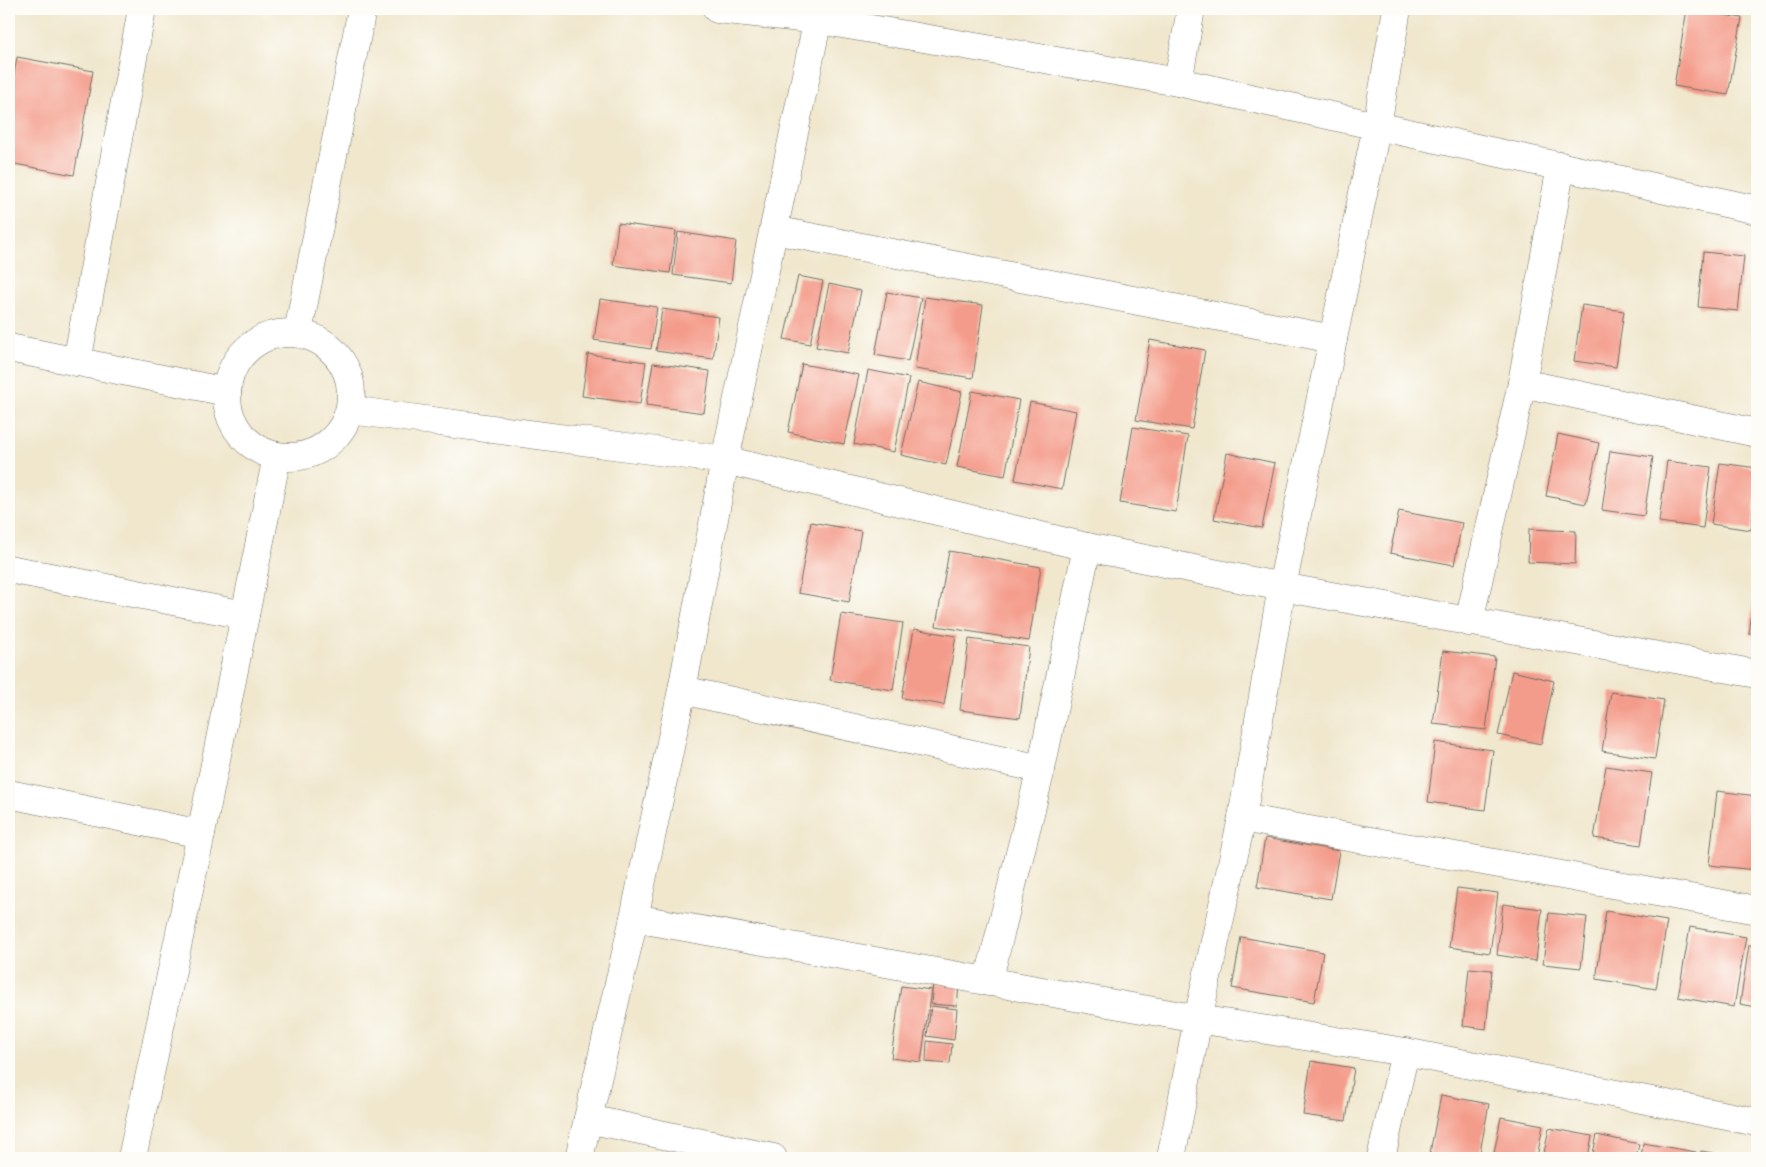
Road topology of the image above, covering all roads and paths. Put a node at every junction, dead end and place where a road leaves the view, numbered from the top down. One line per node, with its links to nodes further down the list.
1 (142, 9): 15 (street)
2 (362, 9): 12 (street)
3 (716, 9): 6 (street)
4 (1190, 9): 7 (street)
5 (1397, 9): 8 (street)
6 (819, 14): 7 (street); 11 (street)
7 (1178, 82): 8 (street)
8 (1376, 125): 9 (street); 13 (street)
9 (1561, 166): 10 (street); 16 (street)
10 (1757, 210)
11 (774, 230): 13 (street); 21 (street)
12 (298, 332): 17 (street); 18 (street)
13 (1332, 339): 24 (street)
14 (9, 348): 15 (street)
15 (77, 362): 17 (street)
16 (1522, 383): 19 (street); 26 (street)
17 (227, 392): 20 (street)
18 (350, 410): 20 (street); 21 (street)
19 (1757, 433)
20 (276, 456): 25 (street)
21 (725, 460): 22 (street); 28 (street)
22 (1087, 547): 24 (street); 29 (street)
23 (9, 569): 25 (street)
24 (1282, 586): 26 (street); 31 (street)
25 (245, 615): 32 (street)
26 (1469, 622): 27 (street)
27 (1757, 674)
28 (682, 690): 29 (street); 34 (street)
29 (1041, 769): 35 (street)
30 (9, 794): 32 (street)
31 (1242, 818): 33 (street); 36 (street)
32 (201, 834): 40 (street)
33 (1757, 910)
34 (634, 918): 35 (street); 38 (street)
35 (988, 982): 36 (street)
36 (1198, 1019): 37 (street); 43 (street)
37 (1405, 1052): 39 (street); 44 (street)
38 (588, 1119): 41 (street); 42 (street)
39 (1757, 1122)
40 (132, 1158)
41 (579, 1158)
42 (773, 1158)
43 (1171, 1158)
44 (1381, 1158)

